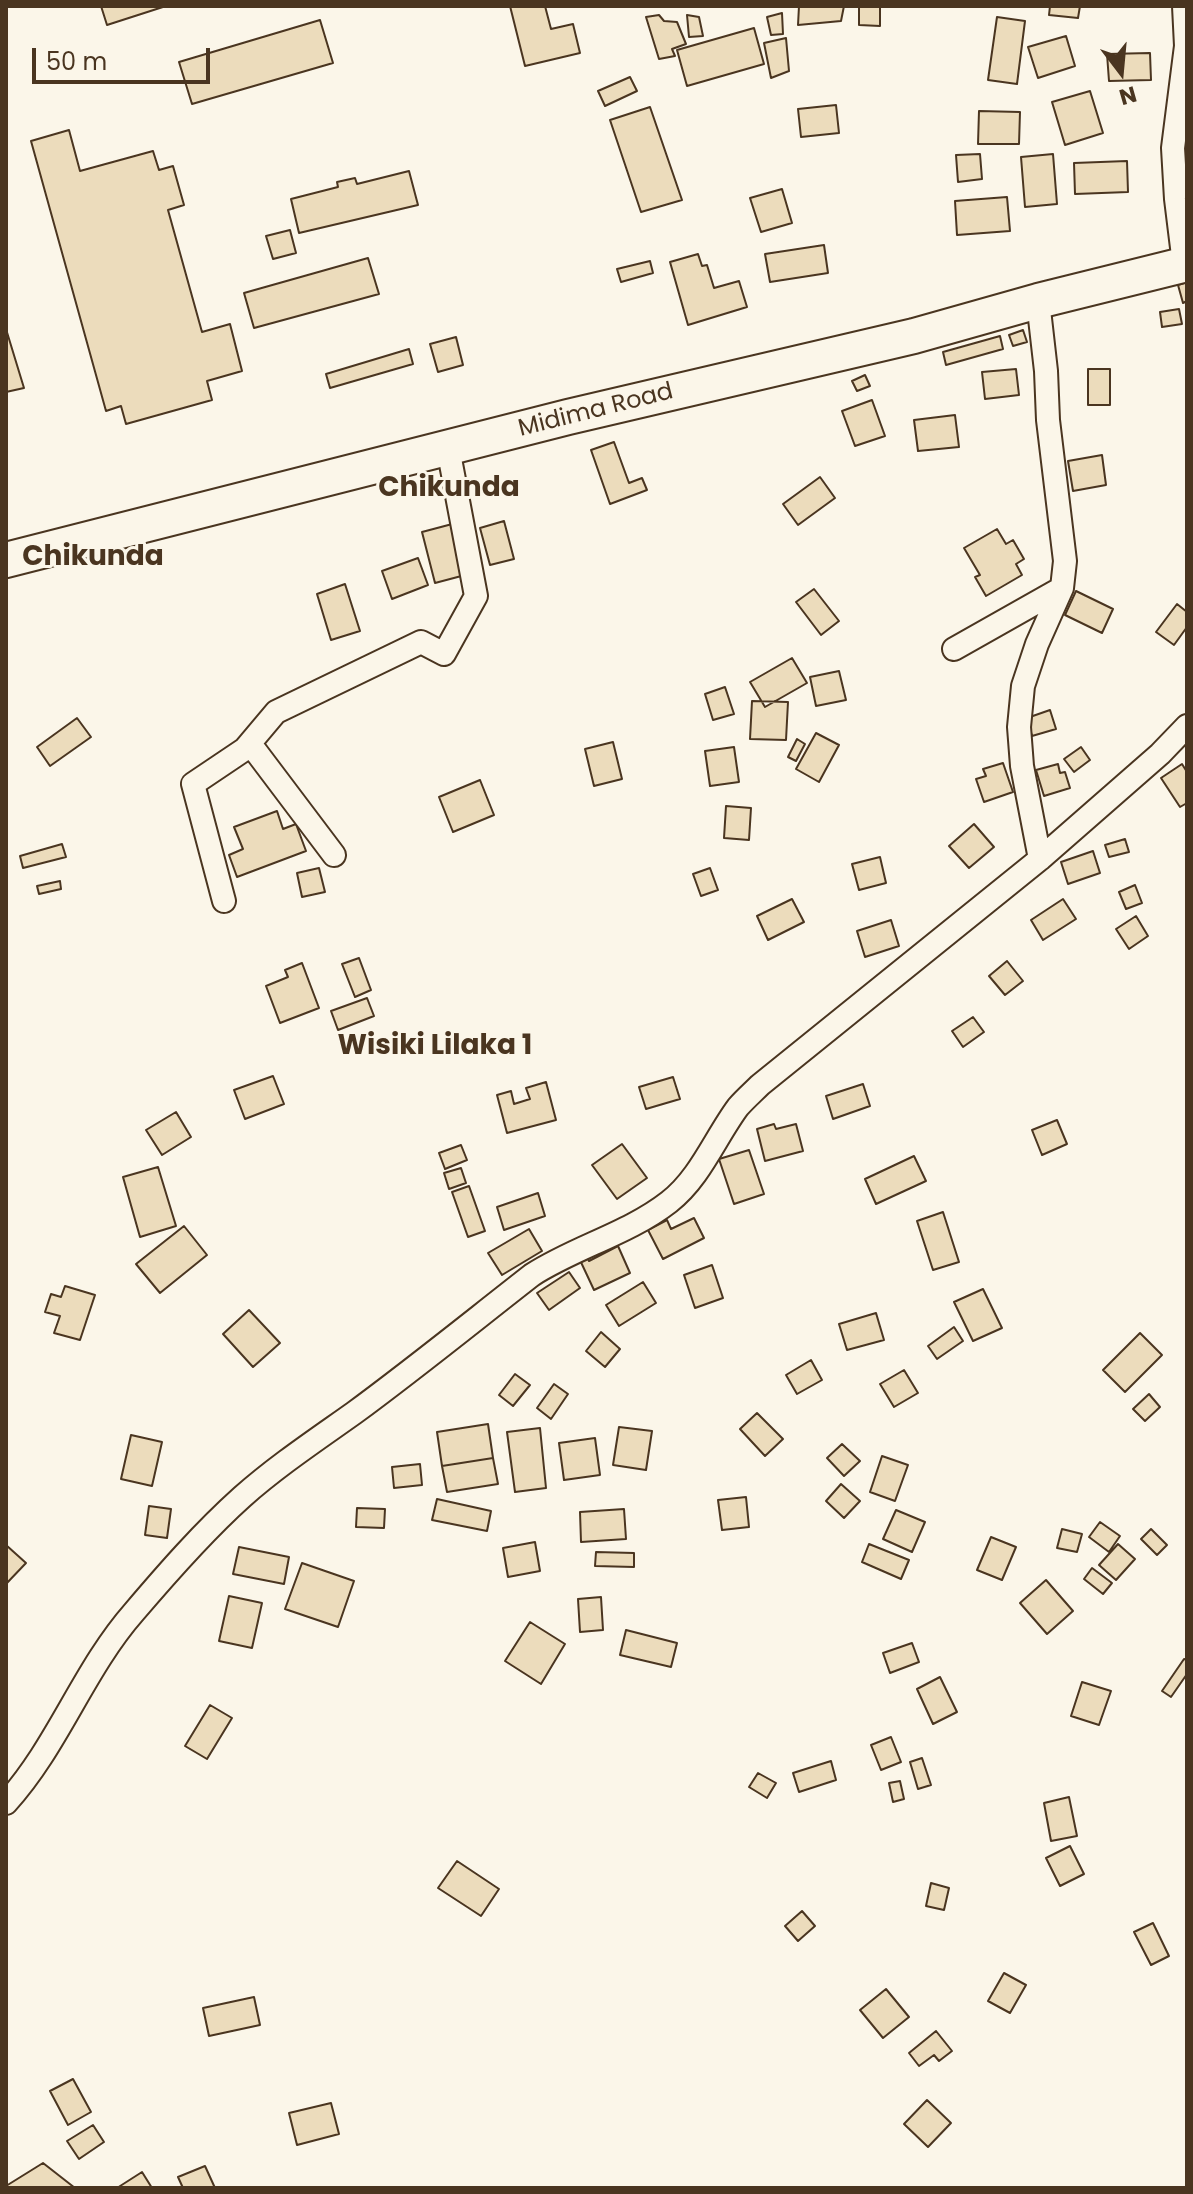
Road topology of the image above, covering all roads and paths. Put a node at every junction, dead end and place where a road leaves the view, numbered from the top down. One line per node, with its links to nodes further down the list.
1 (1184, 6): 2 (street)
2 (1185, 62): 3 (street)
3 (1185, 264): 4 (main road, Midima Road)
4 (1038, 301): 5 (main road, Midima Road); 7 (street)
5 (448, 448): 6 (main road, Midima Road); 10 (street)
6 (6, 560)
7 (1062, 588): 8 (street); 12 (street)
8 (954, 649)
9 (1187, 726): 12 (street)
10 (244, 750): 11 (street); 13 (street)
11 (334, 855)
12 (1040, 859): 14 (street)
13 (224, 901)
14 (6, 1803)

